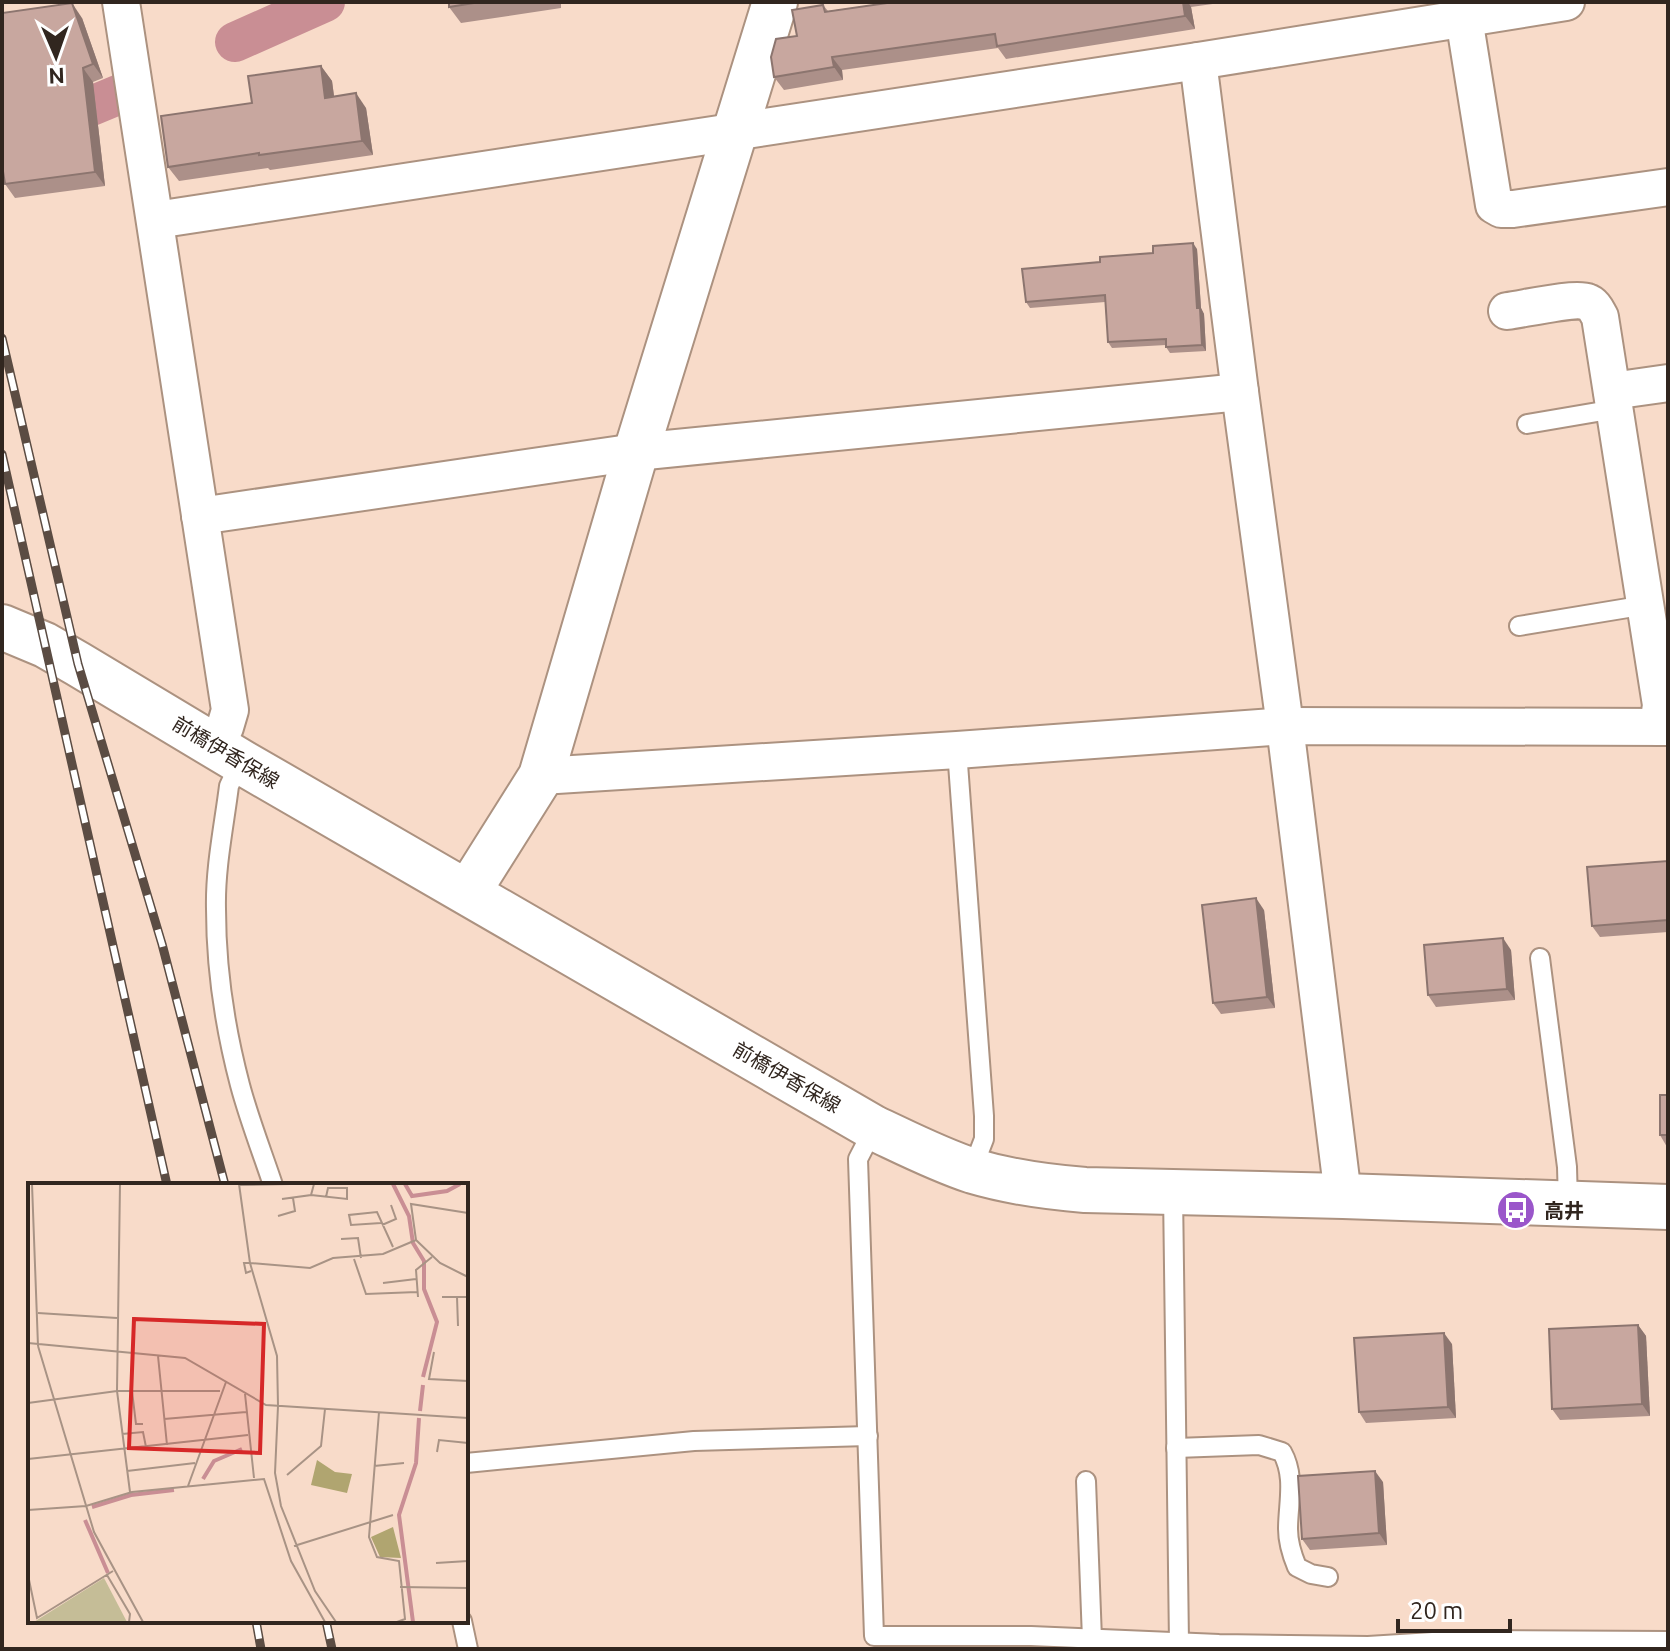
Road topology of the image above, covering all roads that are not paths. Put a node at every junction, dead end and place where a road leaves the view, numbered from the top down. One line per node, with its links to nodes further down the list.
1 (121, 2): 8 (street)
2 (775, 2): 6 (main road)
3 (1566, 2): 4 (street)
4 (1464, 18): 5 (street); 7 (street)
5 (1198, 61): 6 (street); 11 (street)
6 (735, 131): 8 (street); 14 (main road)
7 (1668, 187)
8 (156, 220): 15 (street)
9 (1507, 311): 12 (street)
10 (1668, 383): 12 (street)
11 (1240, 392): 14 (street); 19 (street)
12 (1614, 400): 13 (lane); 16 (street)
13 (1527, 424)
14 (636, 452): 15 (street); 23 (main road)
15 (200, 516): 22 (street)
16 (1646, 605): 17 (lane); 20 (street)
17 (1519, 626)
18 (2, 627): 22 (main road, 前橋伊香保線)
19 (1285, 726): 20 (street); 21 (street); 30 (street)
20 (1663, 727)
21 (957, 750): 23 (street); 27 (lane)
22 (229, 754): 24 (main road, 前橋伊香保線); 28 (lane)
23 (541, 776): 24 (main road)
24 (468, 892): 26 (main road, 前橋伊香保線)
25 (1540, 958): 31 (lane)
26 (874, 1128): 27 (main road, 前橋伊香保線); 33 (lane)
27 (972, 1170): 29 (main road, 前橋伊香保線)
28 (272, 1183)
29 (1173, 1192): 30 (main road, 前橋伊香保線); 34 (lane)
30 (1343, 1196): 31 (main road, 前橋伊香保線)
31 (1568, 1203): 32 (main road, 前橋伊香保線)
32 (1668, 1207)
33 (868, 1436): 35 (lane); 39 (lane)
34 (1176, 1448): 37 (lane); 41 (lane)
35 (468, 1463)
36 (1086, 1481): 39 (lane)
37 (1328, 1577)
38 (462, 1623): 42 (lane)
39 (1092, 1639): 41 (lane)
40 (1668, 1641): 41 (lane)
41 (1179, 1643)
42 (468, 1649)

